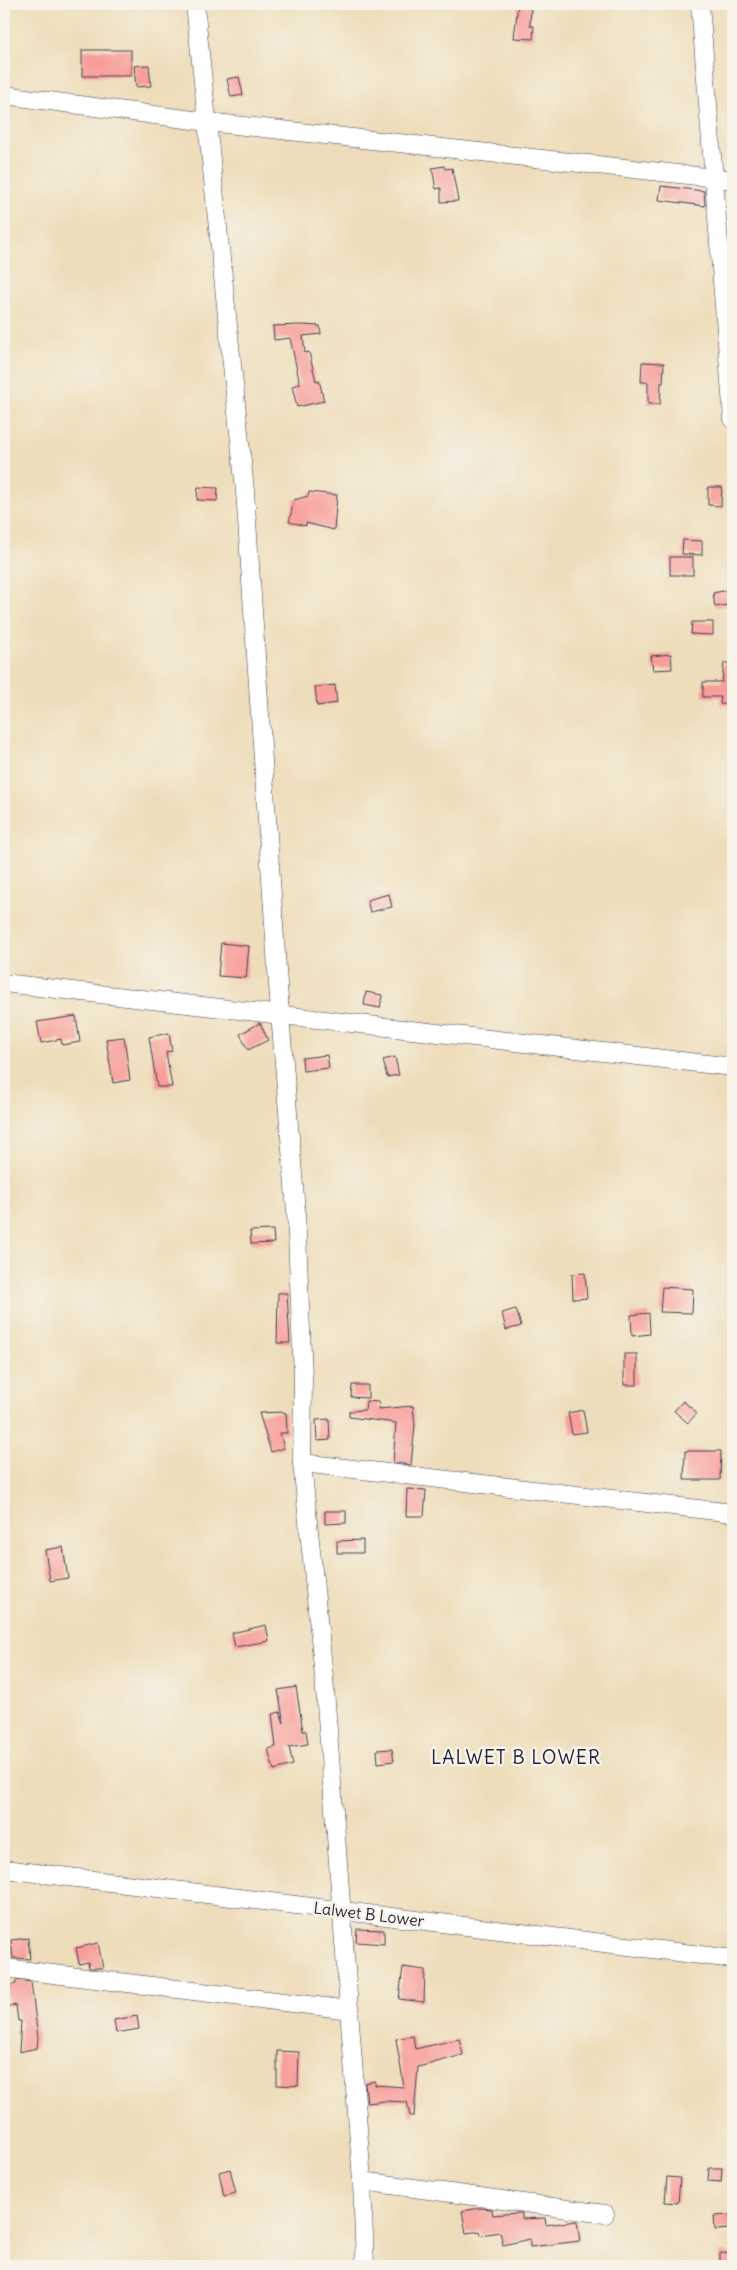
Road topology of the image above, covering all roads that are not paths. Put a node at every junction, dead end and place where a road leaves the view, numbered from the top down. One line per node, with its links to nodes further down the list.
1 (195, 4): 4 (street)
2 (700, 4): 5 (street)
3 (4, 95): 4 (street)
4 (208, 122): 5 (street); 9 (street)
5 (714, 177): 6 (street); 7 (street)
6 (733, 180)
7 (733, 419)
8 (4, 983): 9 (street)
9 (280, 1014): 10 (street); 11 (street)
10 (733, 1066)
11 (302, 1463): 12 (street); 14 (street)
12 (733, 1513)
13 (4, 1869): 14 (street, Lalwet B Lower)
14 (340, 1910): 15 (street, Lalwet B Lower); 17 (street)
15 (733, 1959)
16 (4, 1968): 17 (street)
17 (350, 2010): 18 (street)
18 (362, 2180): 19 (street); 20 (street)
19 (605, 2214)
20 (366, 2266)

